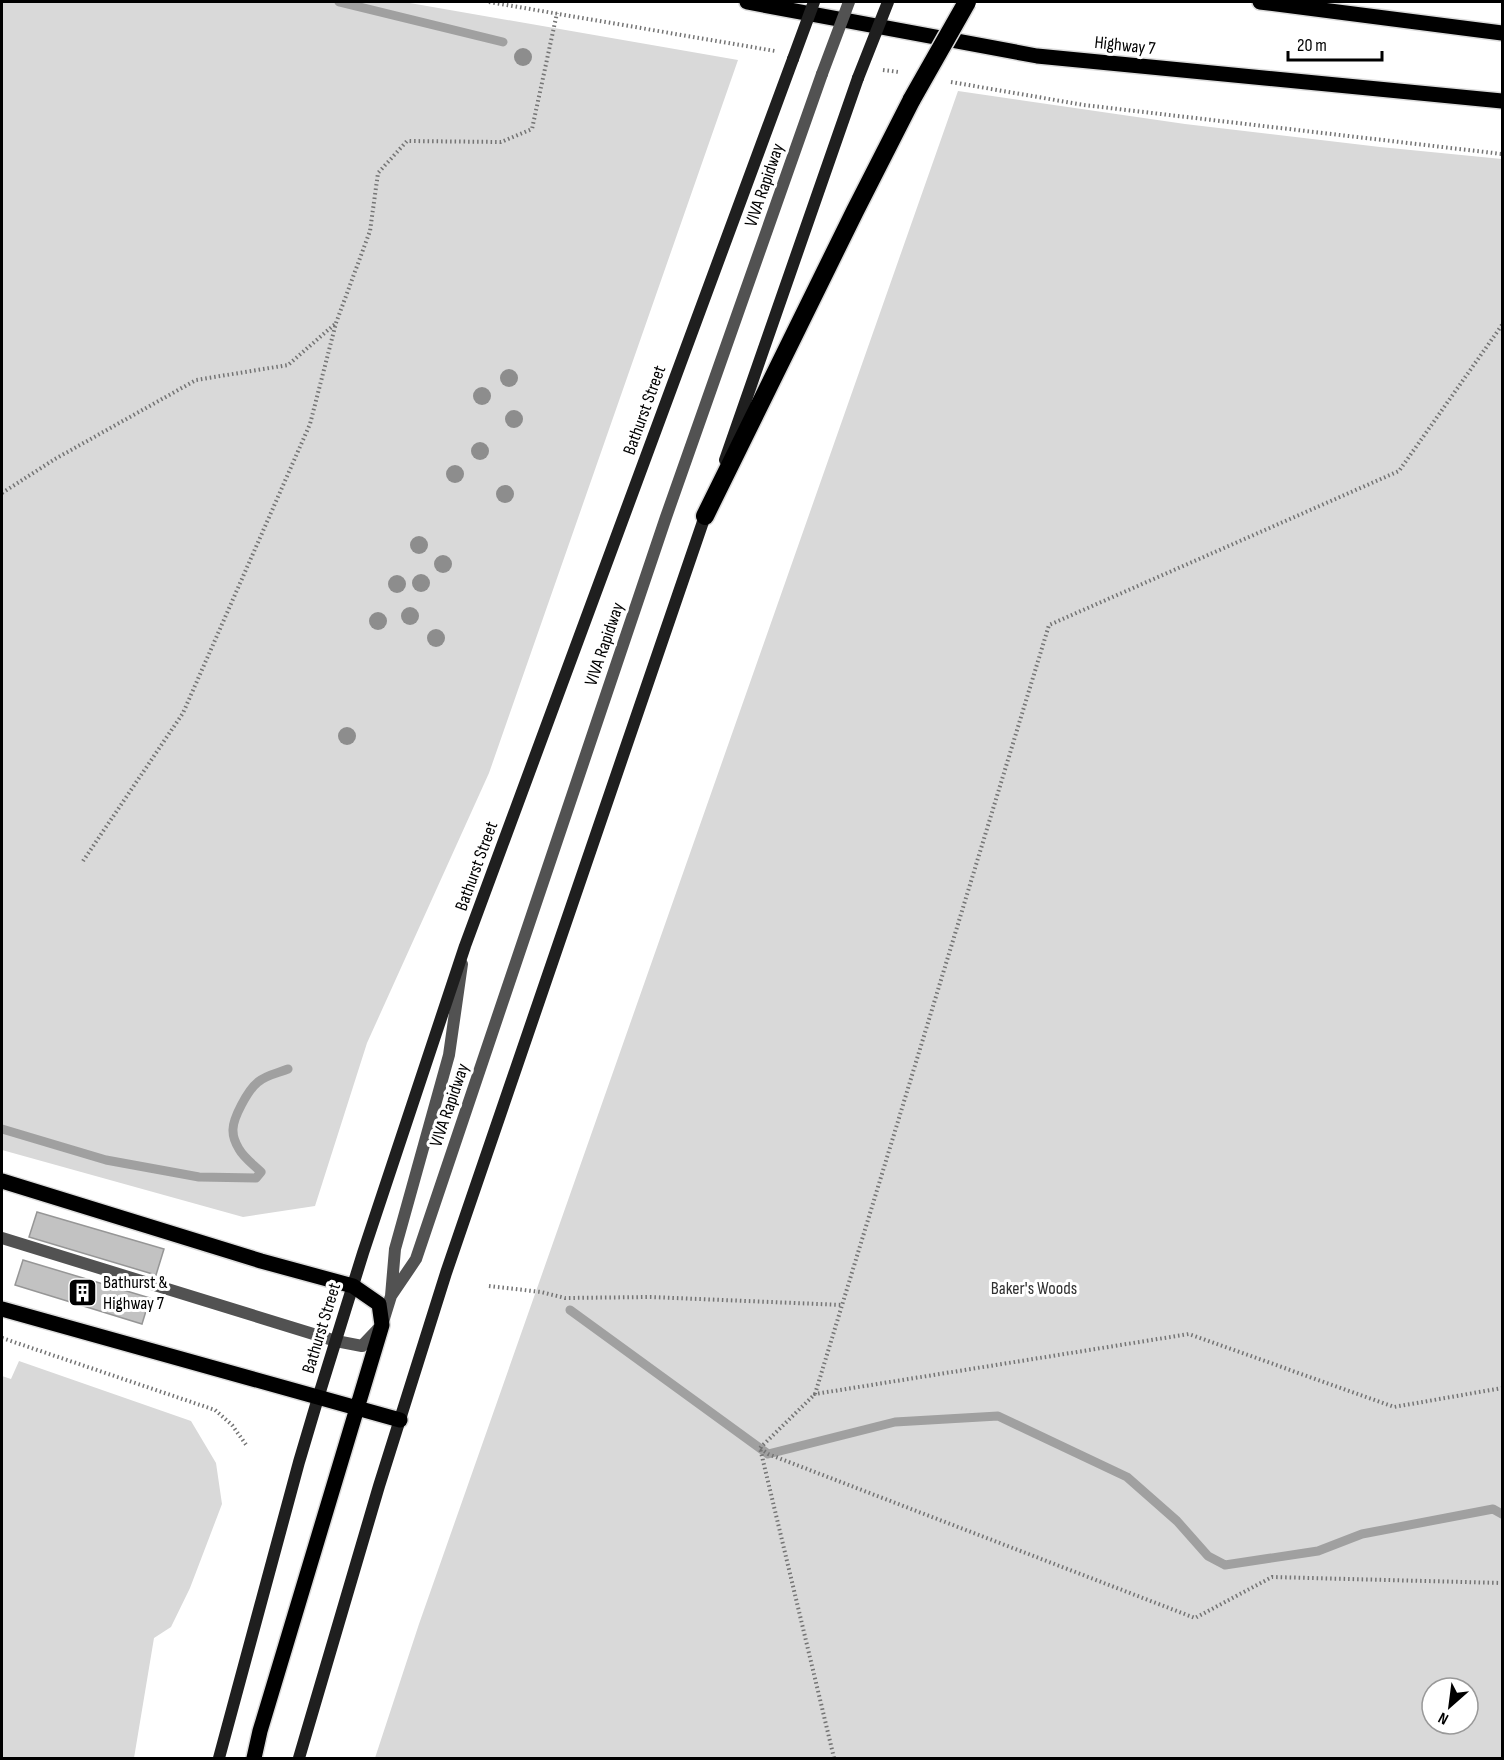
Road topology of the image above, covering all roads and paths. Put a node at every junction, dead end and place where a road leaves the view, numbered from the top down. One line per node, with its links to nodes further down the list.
1 (489, 2): 8 (path)
2 (747, 2): 14 (main road, Highway 7)
3 (814, 2): 21 (main road, Bathurst Street, bridge)
4 (849, 2): 26 (lane, VIVA Rapidway, bridge)
5 (888, 2): 19 (main road, bridge)
6 (967, 2): 19 (highway, bridge)
7 (1260, 2): 9 (main road)
8 (557, 13): 10 (path); 16 (path)
9 (1503, 33)
10 (779, 51)
11 (873, 68): 12 (path)
12 (908, 74)
13 (943, 80): 15 (path)
14 (1503, 101)
15 (1503, 154)
16 (336, 323): 18 (path); 20 (path)
17 (1503, 325): 27 (path)
18 (2, 493)
19 (705, 516): 36 (main road)
20 (83, 861)
21 (465, 946): 24 (main road, Bathurst Street); 26 (lane, VIVA Rapidway)
22 (2, 1181): 24 (main road)
23 (2, 1238): 31 (lane, VIVA Rapidway)
24 (353, 1286): 29 (main road); 31 (main road, Bathurst Street)
25 (489, 1286): 27 (path)
26 (391, 1296): 29 (lane, VIVA Rapidway)
27 (842, 1305): 33 (path)
28 (2, 1310): 34 (main road)
29 (382, 1325): 31 (lane, VIVA Rapidway); 35 (main road)
30 (2, 1338): 37 (path)
31 (336, 1341): 34 (main road, Bathurst Street)
32 (1503, 1388): 33 (path)
33 (815, 1394): 38 (path)
34 (318, 1398): 35 (main road); 40 (main road, Bathurst Street)
35 (357, 1408): 36 (main road); 41 (main road)
36 (400, 1420): 42 (main road)
37 (247, 1446)
38 (760, 1448): 39 (path); 43 (path)
39 (1503, 1583)
40 (219, 1758)
41 (254, 1758)
42 (299, 1758)
43 (834, 1758)

